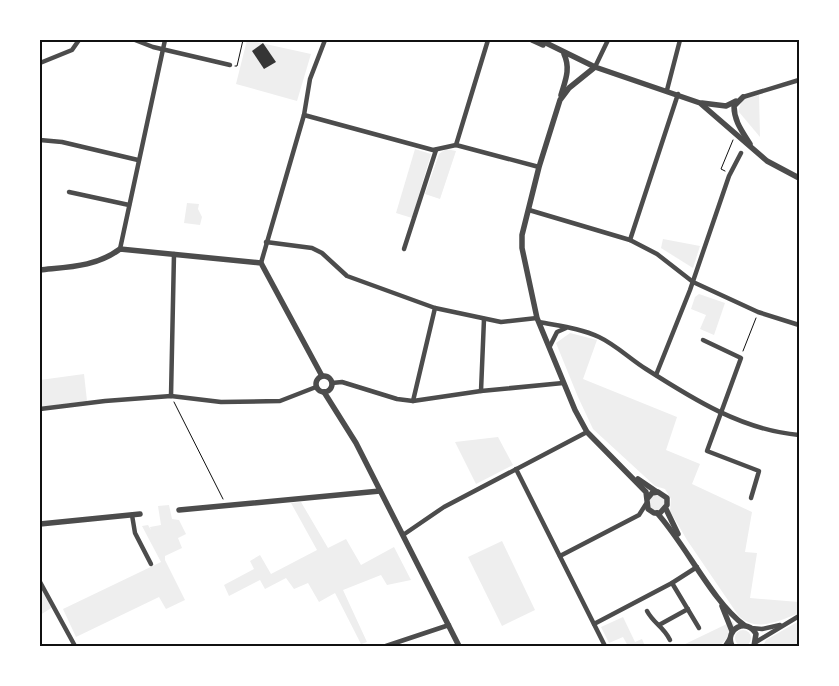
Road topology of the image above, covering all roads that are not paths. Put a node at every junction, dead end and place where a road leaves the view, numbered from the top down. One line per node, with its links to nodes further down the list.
1 (79, 40): 12 (street)
2 (135, 40): 10 (street)
3 (165, 40): 10 (street)
4 (325, 40): 21 (street)
5 (488, 40): 23 (street)
6 (532, 40): 11 (street)
7 (540, 40): 14 (street)
8 (608, 40): 14 (street)
9 (680, 40): 16 (street)
10 (163, 49): 13 (street); 27 (street)
11 (564, 54): 14 (street); 19 (street)
12 (40, 63)
13 (230, 65)
14 (593, 68): 16 (street); 19 (street)
15 (799, 80): 18 (street)
16 (667, 90): 17 (street)
17 (678, 94): 20 (street); 33 (street)
18 (743, 97): 20 (street); 25 (street)
19 (560, 100): 28 (street)
20 (700, 103): 25 (street)
21 (304, 115): 24 (street); 34 (street)
22 (40, 140): 27 (street)
23 (456, 145): 24 (street); 28 (street)
24 (436, 150): 35 (street)
25 (754, 150): 29 (street)
26 (741, 153): 40 (street)
27 (138, 160): 31 (street)
28 (539, 167): 32 (street)
29 (799, 178)
30 (69, 192): 31 (street)
31 (129, 205): 36 (street)
32 (529, 210): 33 (street); 43 (street)
33 (630, 240): 40 (street)
34 (266, 242): 38 (street); 41 (street)
35 (404, 248)
36 (120, 249): 37 (street); 39 (street)
37 (174, 254): 38 (street); 55 (street)
38 (261, 263): 49 (street)
39 (40, 270)
40 (693, 282): 44 (street); 48 (street)
41 (436, 308): 42 (street); 56 (street)
42 (484, 319): 43 (street); 53 (street)
43 (538, 320): 45 (street); 47 (street)
44 (799, 326)
45 (568, 328): 47 (street); 48 (street)
46 (703, 340): 58 (street)
47 (550, 346): 51 (street)
48 (656, 375): 58 (street)
49 (322, 376): 50 (street); 52 (street)
50 (332, 383): 54 (street); 56 (street)
51 (563, 383): 53 (street); 59 (street)
52 (316, 387): 54 (street); 55 (street)
53 (481, 391): 56 (street)
54 (324, 392): 63 (street)
55 (170, 396): 57 (street)
56 (413, 401)
57 (40, 409)
58 (720, 412): 60 (street); 65 (street)
59 (587, 432): 61 (street); 62 (street)
60 (799, 435)
61 (516, 469): 73 (street); 75 (street)
62 (626, 471): 64 (street); 66 (street)
63 (380, 491): 68 (street); 73 (street)
64 (658, 492): 66 (street); 67 (street)
65 (751, 498)
66 (647, 501): 69 (street); 75 (street)
67 (666, 509): 69 (street); 74 (street)
68 (179, 510)
69 (657, 513): 74 (street)
70 (132, 514): 71 (street); 72 (street); 76 (street)
71 (140, 514)
72 (40, 524)
73 (403, 535): 87 (street)
74 (683, 545): 77 (street)
75 (560, 556): 84 (street)
76 (151, 564)
77 (698, 567): 79 (street); 80 (street)
78 (40, 582): 95 (street)
79 (672, 583): 81 (street); 84 (street)
80 (716, 593): 88 (street); 91 (street)
81 (688, 609): 85 (street); 89 (street)
82 (647, 611): 85 (street)
83 (799, 616): 86 (street)
84 (594, 624): 98 (street)
85 (659, 624): 93 (street)
86 (784, 624): 90 (street); 94 (street)
87 (449, 625): 96 (street); 97 (street)
88 (744, 625): 90 (street); 91 (street)
89 (699, 628)
90 (751, 628): 94 (street)
91 (732, 631): 92 (street)
92 (730, 638): 99 (street); 100 (street)
93 (670, 640)
94 (755, 645)
95 (75, 646)
96 (386, 646)
97 (459, 646)
98 (605, 646)
99 (725, 646)
100 (732, 646)

